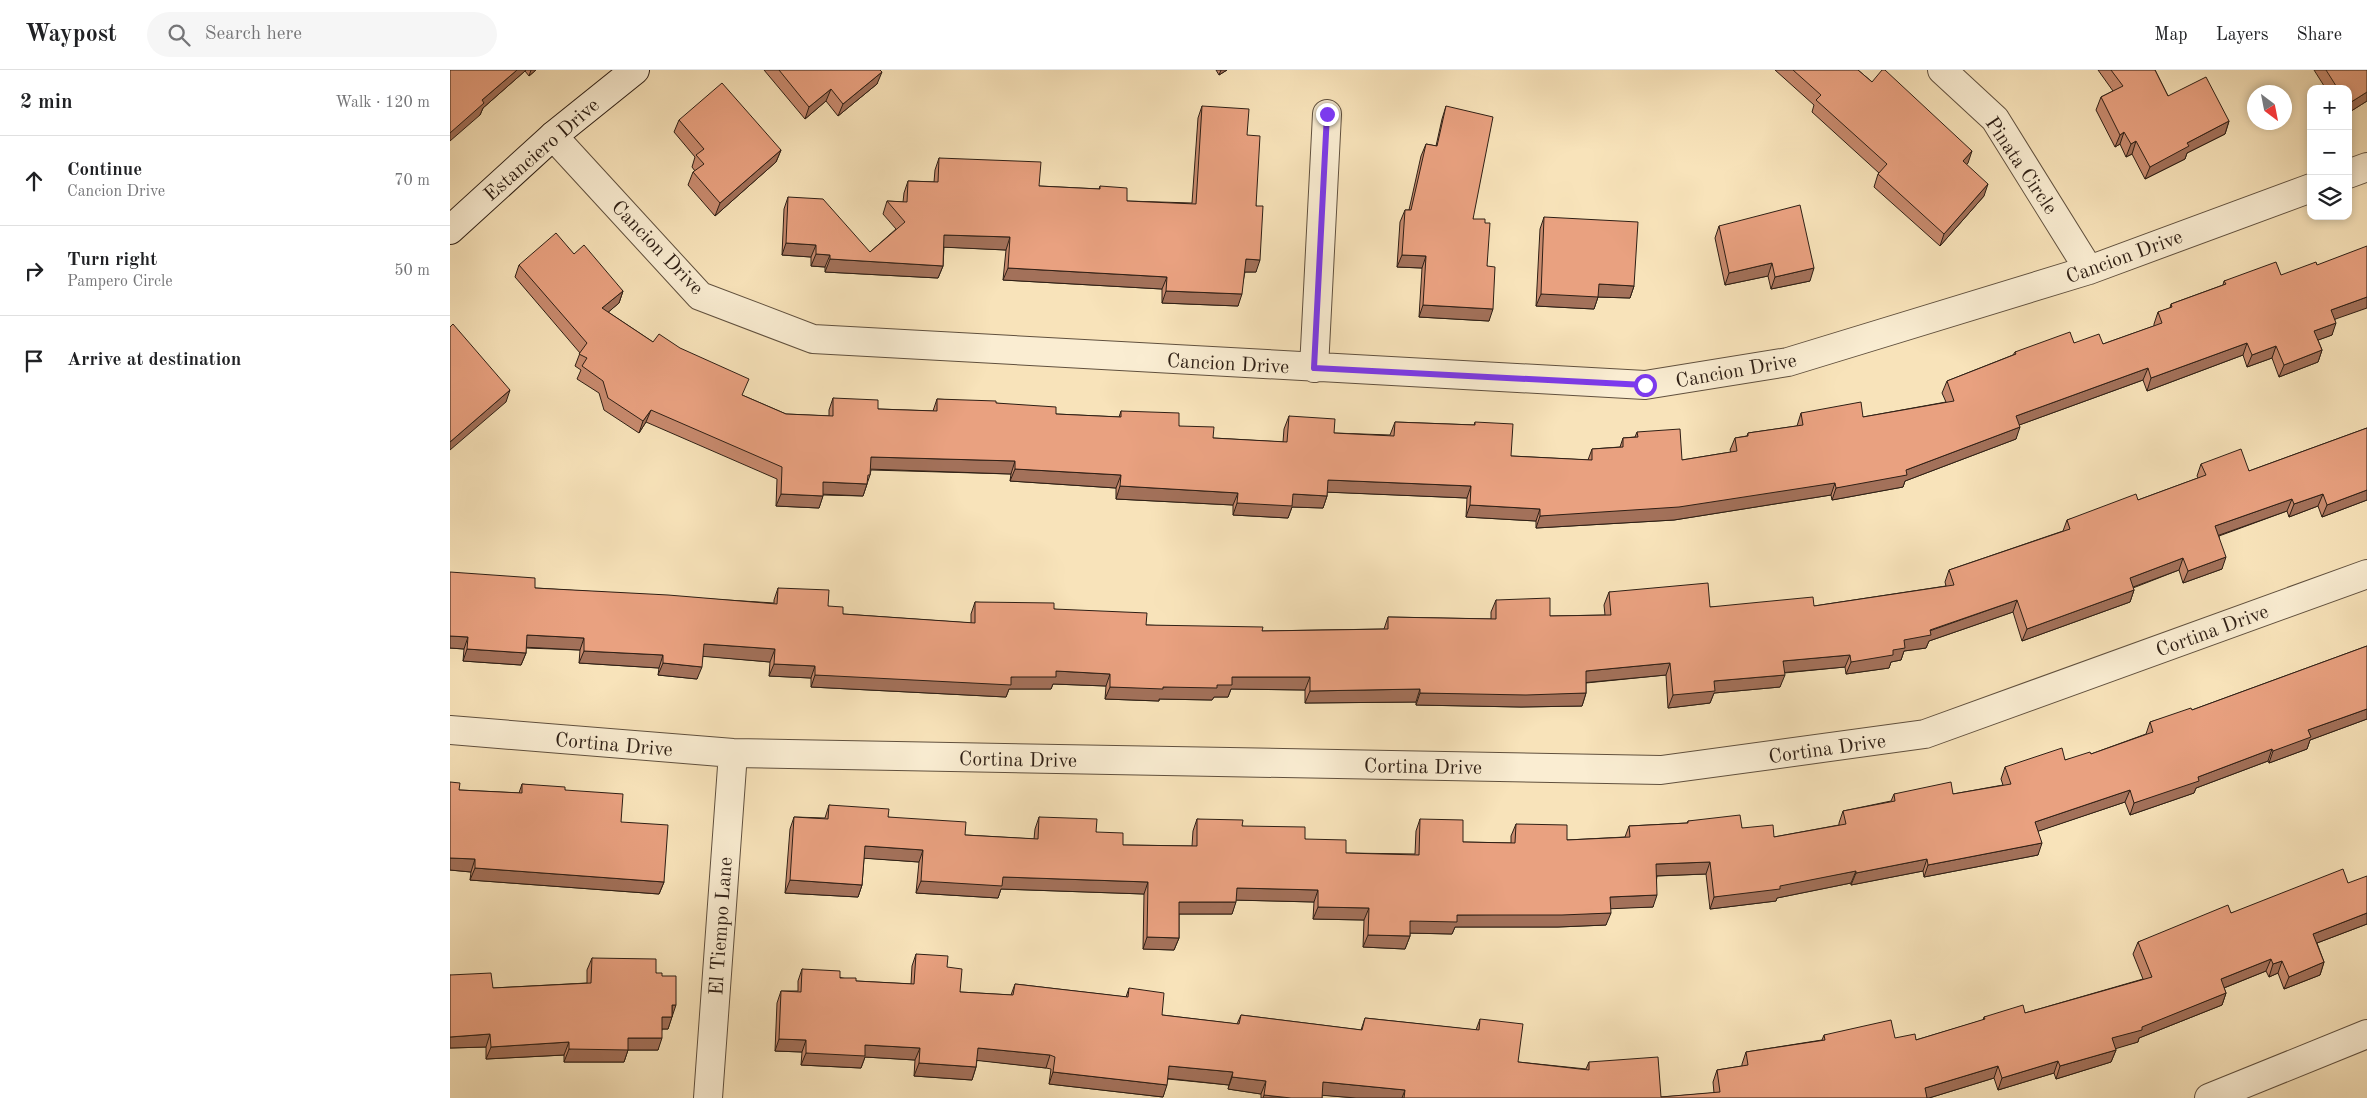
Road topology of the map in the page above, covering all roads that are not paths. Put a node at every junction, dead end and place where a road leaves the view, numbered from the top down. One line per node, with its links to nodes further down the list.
1 (634, 70): 4 (street, Estanciero Drive)
2 (1942, 70): 9 (street, Pinata Circle)
3 (1327, 114): 10 (street)
4 (552, 136): 8 (street, Estanciero Drive); 10 (street, Cancion Drive)
5 (2367, 167): 6 (street)
6 (2352, 173)
7 (2307, 189): 9 (street, Cancion Drive)
8 (450, 230)
9 (2090, 270): 10 (street, Cancion Drive)
10 (1314, 368)
11 (2367, 574): 13 (street, Cortina Drive)
12 (450, 730): 13 (street, Cortina Drive)
13 (733, 753): 15 (street, El Tiempo Lane)
14 (2367, 1034): 16 (street)
15 (708, 1098)
16 (2209, 1098)

